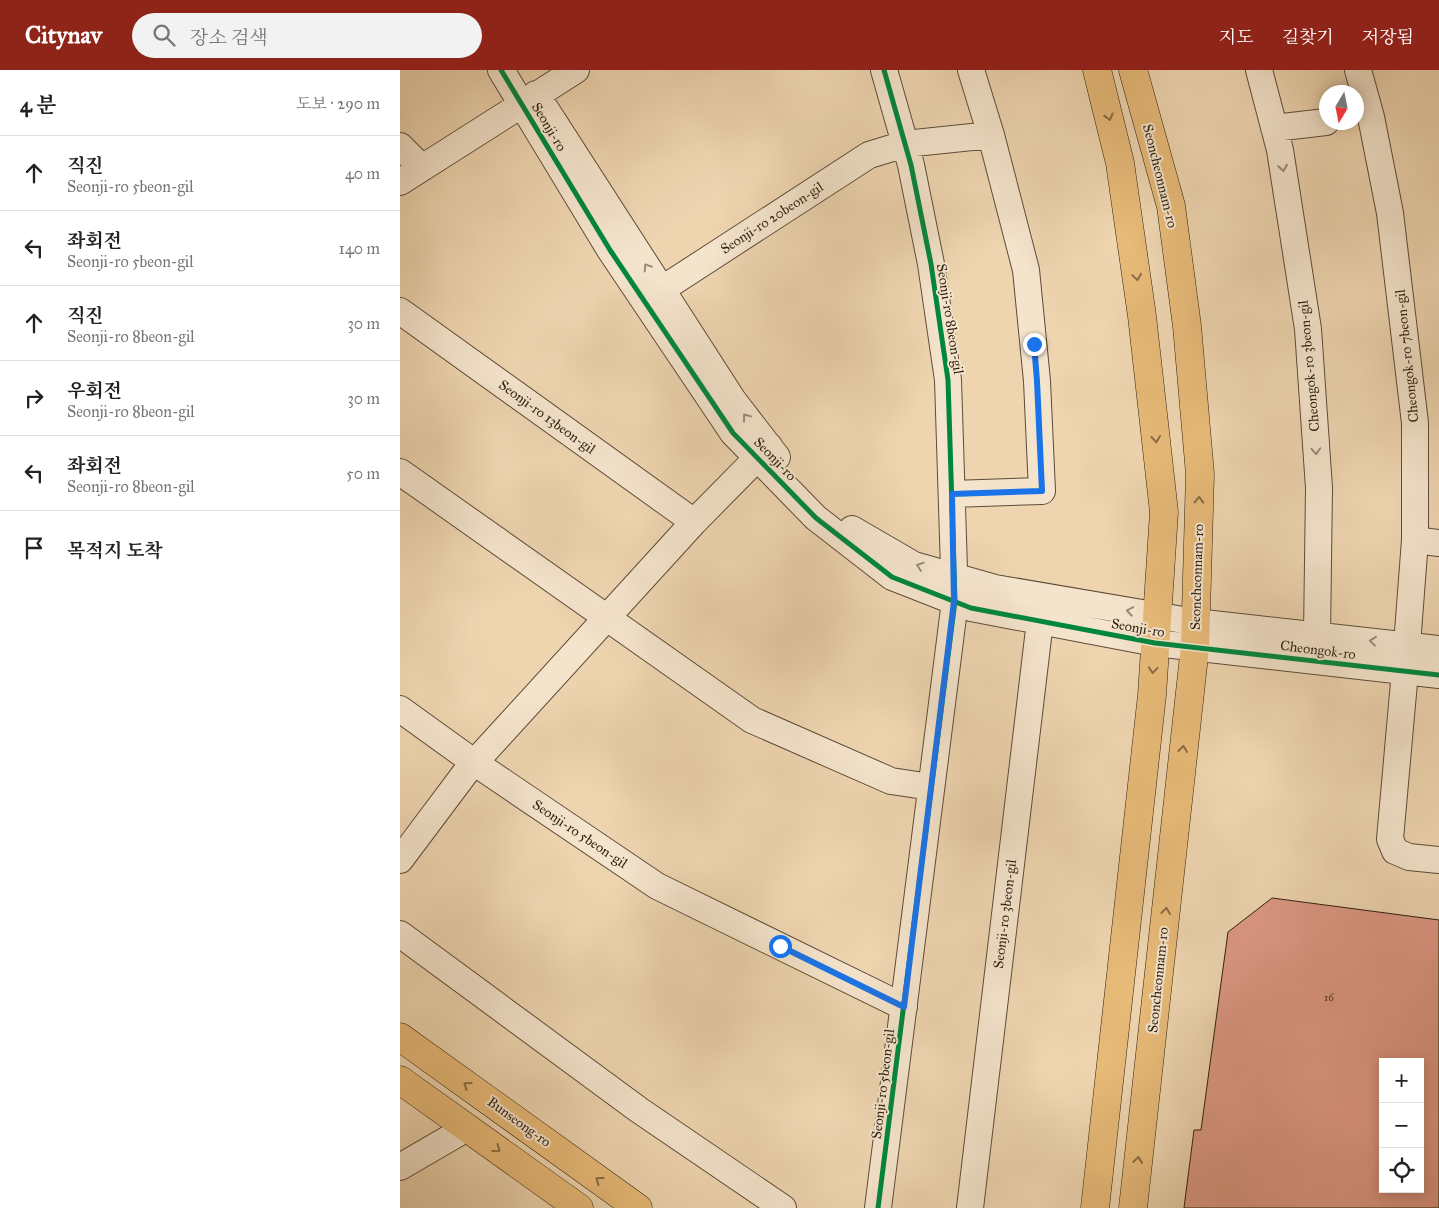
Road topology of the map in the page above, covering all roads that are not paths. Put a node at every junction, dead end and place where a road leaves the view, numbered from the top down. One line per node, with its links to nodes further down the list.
1 (502, 70): 11 (street, Seonji-ro)
2 (521, 70): 11 (street, Seonji-ro)
3 (576, 70): 11 (street)
4 (884, 70): 16 (street, Seonji-ro 8beon-gil)
5 (971, 70): 15 (street)
6 (1097, 70): 28 (main road, one-way to 28)
7 (1133, 70): 31 (main road, Seoncheonnam-ro, one-way to 7)
8 (1260, 70): 14 (street, Cheongok-ro 3beon-gil)
9 (1358, 70): 10 (street, Cheongok-ro 7beon-gil)
10 (1360, 85)
11 (530, 100): 18 (street); 20 (street, Seonji-ro)
12 (1364, 118): 26 (street, Cheongok-ro 7beon-gil)
13 (1319, 123): 14 (street)
14 (1274, 128): 32 (street, Cheongok-ro 3beon-gil, one-way to 32)
15 (992, 135): 16 (street, Seonji-ro 20beon-gil); 24 (street)
16 (905, 144): 20 (street, Seonji-ro 20beon-gil); 24 (street, Seonji-ro 8beon-gil)
17 (400, 146): 18 (street)
18 (422, 168): 19 (street)
19 (400, 182)
20 (653, 295): 22 (street, Seonji-ro)
21 (400, 311): 25 (street, Seonji-ro 13beon-gil)
22 (763, 452): 25 (street); 27 (street, Seonji-ro)
23 (400, 472): 29 (street)
24 (952, 494): 27 (street, Seonji-ro 8beon-gil)
25 (694, 522): 29 (street)
26 (1427, 542): 34 (street, Cheongok-ro 7beon-gil)
27 (954, 589): 28 (street, Seonji-ro, one-way to 27); 30 (street, Seonji-ro); 40 (street, Seonji-ro 5beon-gil)
28 (1157, 616): 31 (street, Seonji-ro); 33 (main road)
29 (606, 618): 39 (street); 40 (street)
30 (1040, 621): 33 (street, Seonji-ro); 53 (street, Seonji-ro 3beon-gil)
31 (1195, 634): 32 (street, Cheongok-ro); 33 (street, Seonji-ro); 36 (street, Cheongok-ro); 55 (main road, Seoncheonnam-ro, one-way to 31)
32 (1317, 635): 34 (street, Cheongok-ro, one-way to 32)
33 (1155, 643): 54 (main road, one-way to 54)
34 (1407, 645): 35 (street, Cheongok-ro)
35 (1439, 649)
36 (1405, 672): 37 (street, Cheongok-ro); 42 (street)
37 (1439, 675)
38 (400, 709): 39 (street)
39 (475, 763): 41 (street); 44 (street, Seonji-ro 5beon-gil)
40 (931, 787): 44 (street, Seonji-ro 5beon-gil)
41 (400, 860)
42 (1439, 860)
43 (400, 934): 51 (street)
44 (904, 1007): 52 (street, Seonji-ro 5beon-gil)
45 (400, 1037): 50 (main road, Bunseong-ro, one-way to 45)
46 (400, 1080): 47 (main road)
47 (466, 1128): 48 (street); 49 (main road, one-way to 49)
48 (400, 1167)
49 (579, 1208)
50 (638, 1208)
51 (783, 1208)
52 (878, 1208)
53 (970, 1208)
54 (1095, 1208)
55 (1133, 1208)

